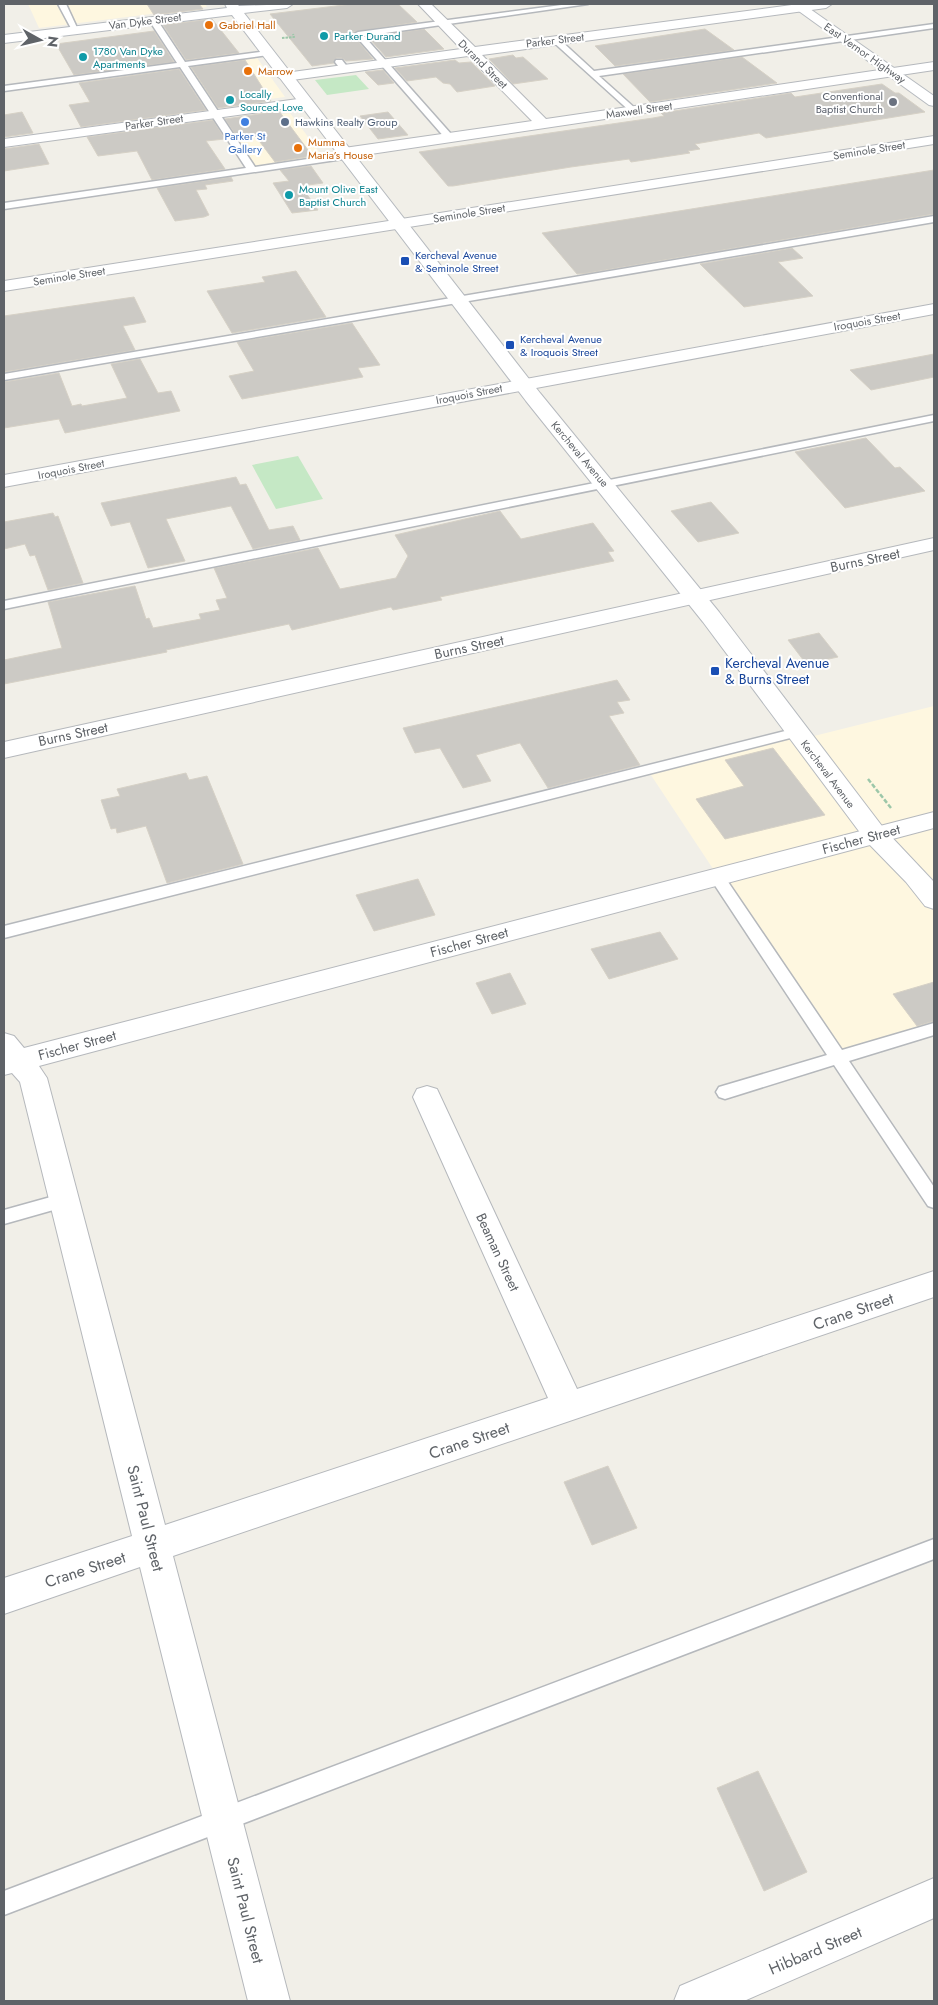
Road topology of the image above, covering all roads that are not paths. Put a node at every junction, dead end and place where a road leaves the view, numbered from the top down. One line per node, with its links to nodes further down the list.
1 (62, 4): 11 (lane)
2 (287, 4): 7 (street, Van Dyke Street)
3 (424, 4): 9 (street, Durand Street)
4 (584, 4): 9 (lane)
5 (826, 4): 6 (street, Parker Street)
6 (798, 6): 13 (street, East Vernor Highway); 14 (street, Parker Street)
7 (234, 7): 8 (street, Van Dyke Street); 16 (street, Kercheval Avenue)
8 (152, 20): 11 (street, Van Dyke Street); 18 (lane)
9 (442, 22): 15 (street, Durand Street); 17 (lane)
10 (934, 26): 13 (lane)
11 (76, 30): 12 (street, Van Dyke Street)
12 (4, 39)
13 (845, 39): 20 (street, East Vernor Highway); 21 (lane)
14 (555, 40): 15 (street, Parker Street); 21 (lane)
15 (470, 51): 17 (street, Parker Street); 28 (street, Durand Street)
16 (268, 53): 18 (lane); 22 (street, Kercheval Avenue)
17 (382, 63): 22 (street, Parker Street); 29 (lane)
18 (182, 65): 23 (lane); 27 (lane)
19 (934, 66): 20 (street, Maxwell Street)
20 (892, 73): 25 (street, East Vernor Highway); 26 (street, Maxwell Street)
21 (593, 74): 26 (lane)
22 (285, 77): 24 (street, Kercheval Avenue)
23 (4, 89)
24 (305, 102): 27 (street, Parker Street); 32 (street, Kercheval Avenue)
25 (934, 102)
26 (633, 110): 28 (street, Maxwell Street)
27 (216, 114): 31 (street, Parker Street); 33 (lane)
28 (543, 124): 29 (street, Maxwell Street)
29 (449, 137): 32 (street, Maxwell Street)
30 (934, 140): 36 (street, Seminole Street)
31 (4, 143)
32 (345, 155): 33 (lane); 36 (street, Kercheval Avenue)
33 (253, 171): 34 (lane)
34 (4, 206)
35 (934, 219): 38 (lane)
36 (398, 224): 37 (street, Seminole Street); 38 (street, Kercheval Avenue)
37 (4, 286)
38 (459, 300): 40 (lane); 41 (street, Kercheval Avenue)
39 (934, 308): 41 (street, Iroquois Street)
40 (4, 376)
41 (524, 384): 43 (street, Iroquois Street); 44 (street, Kercheval Avenue)
42 (934, 418): 44 (lane)
43 (4, 481)
44 (606, 485): 46 (street, Kercheval Avenue); 47 (lane)
45 (934, 544): 46 (street, Burns Street)
46 (694, 598): 48 (street, Kercheval Avenue); 49 (street, Burns Street)
47 (4, 605)
48 (797, 732): 51 (street, Kercheval Avenue); 54 (lane)
49 (4, 750)
50 (934, 820): 51 (street, Fischer Street)
51 (876, 836): 52 (street, Fischer Street); 53 (street, Kercheval Avenue)
52 (717, 877): 56 (street, Fischer Street); 57 (lane)
53 (934, 900)
54 (4, 932)
55 (934, 1028): 57 (lane)
56 (8, 1056): 60 (street, Saint Paul Street)
57 (838, 1058): 58 (lane); 61 (lane)
58 (725, 1092)
59 (427, 1097): 64 (street, Beaman Street)
60 (65, 1200): 62 (lane); 65 (street, Saint Paul Street)
61 (934, 1201)
62 (4, 1217)
63 (934, 1284): 64 (street, Crane Street)
64 (569, 1406): 65 (street, Crane Street)
65 (153, 1547): 67 (street, Crane Street); 68 (street, Saint Paul Street)
66 (934, 1550): 68 (lane)
67 (4, 1596)
68 (223, 1821): 70 (lane); 71 (street, Saint Paul Street)
69 (934, 1898): 72 (street, Hibbard Street)
70 (4, 1903)
71 (269, 2001)
72 (695, 2001)

